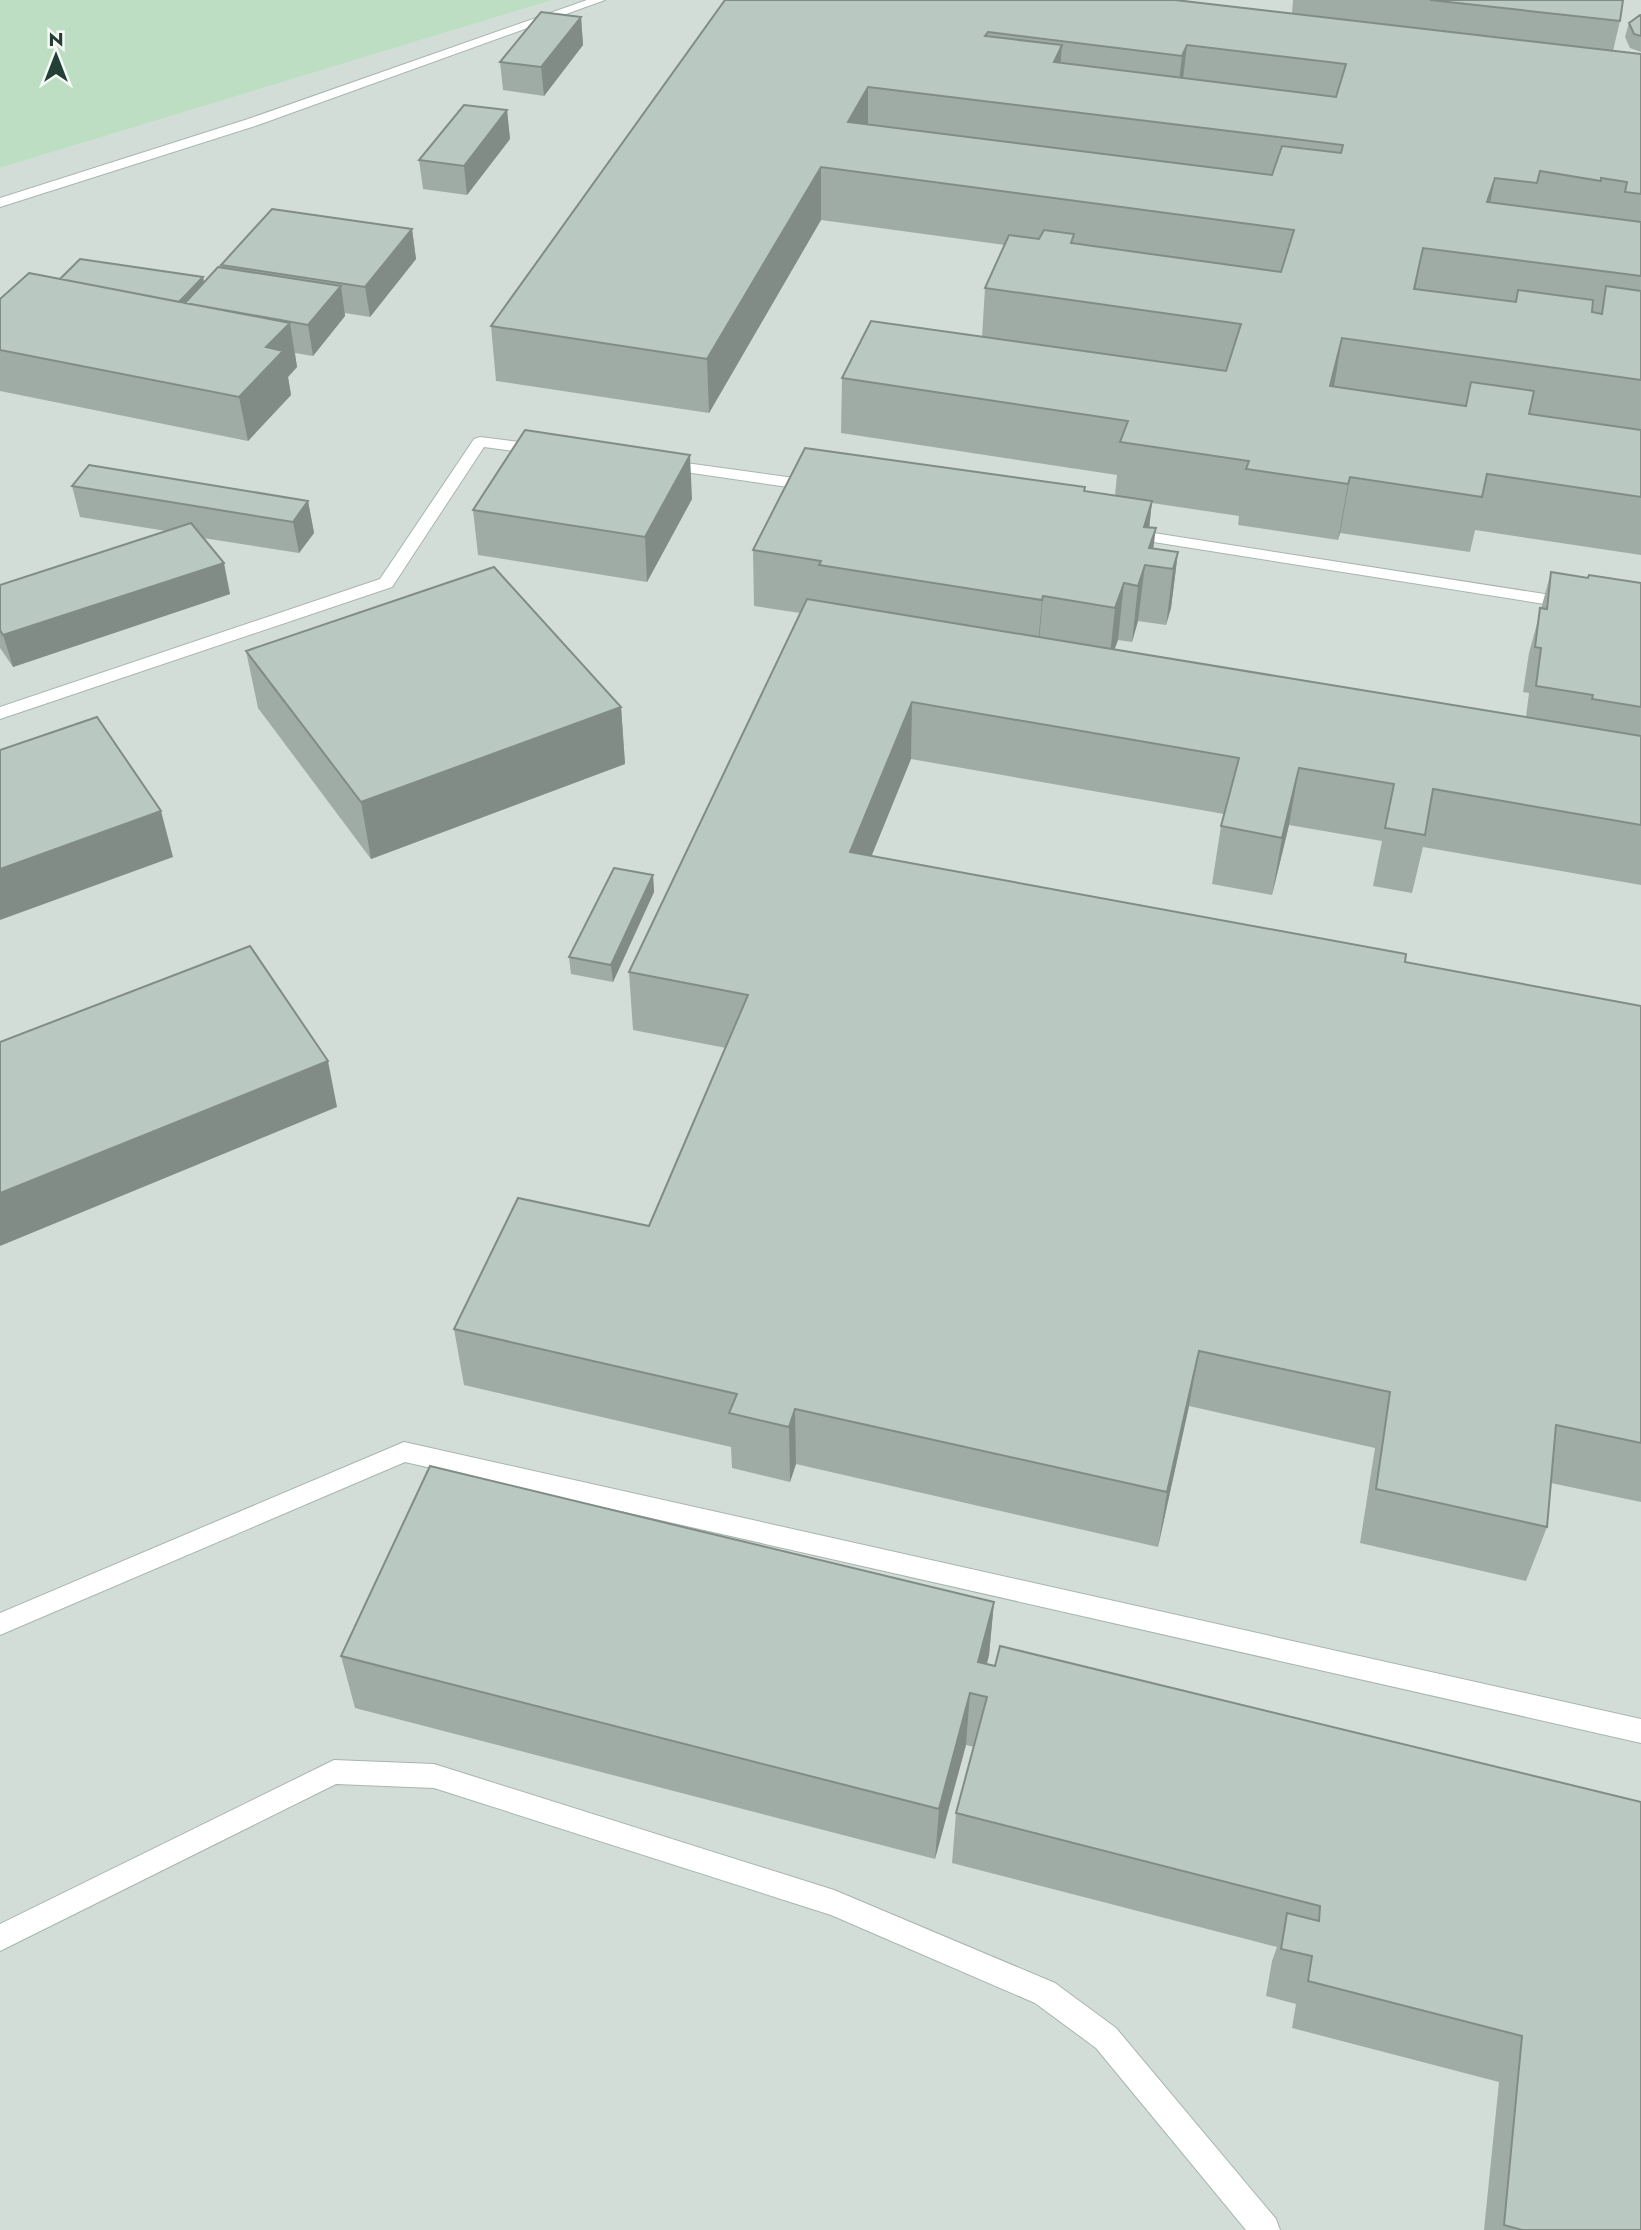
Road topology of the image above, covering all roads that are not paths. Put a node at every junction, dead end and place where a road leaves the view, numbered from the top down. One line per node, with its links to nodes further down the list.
1 (599, 0): 2 (street)
2 (0, 203)
3 (563, 452): 8 (street)
4 (646, 463): 5 (street)
5 (838, 490)
6 (1111, 532): 7 (street)
7 (1590, 606)
8 (0, 713)
9 (0, 1624): 10 (street)
10 (1641, 1731)
11 (0, 1938): 12 (street)
12 (1265, 2230)

